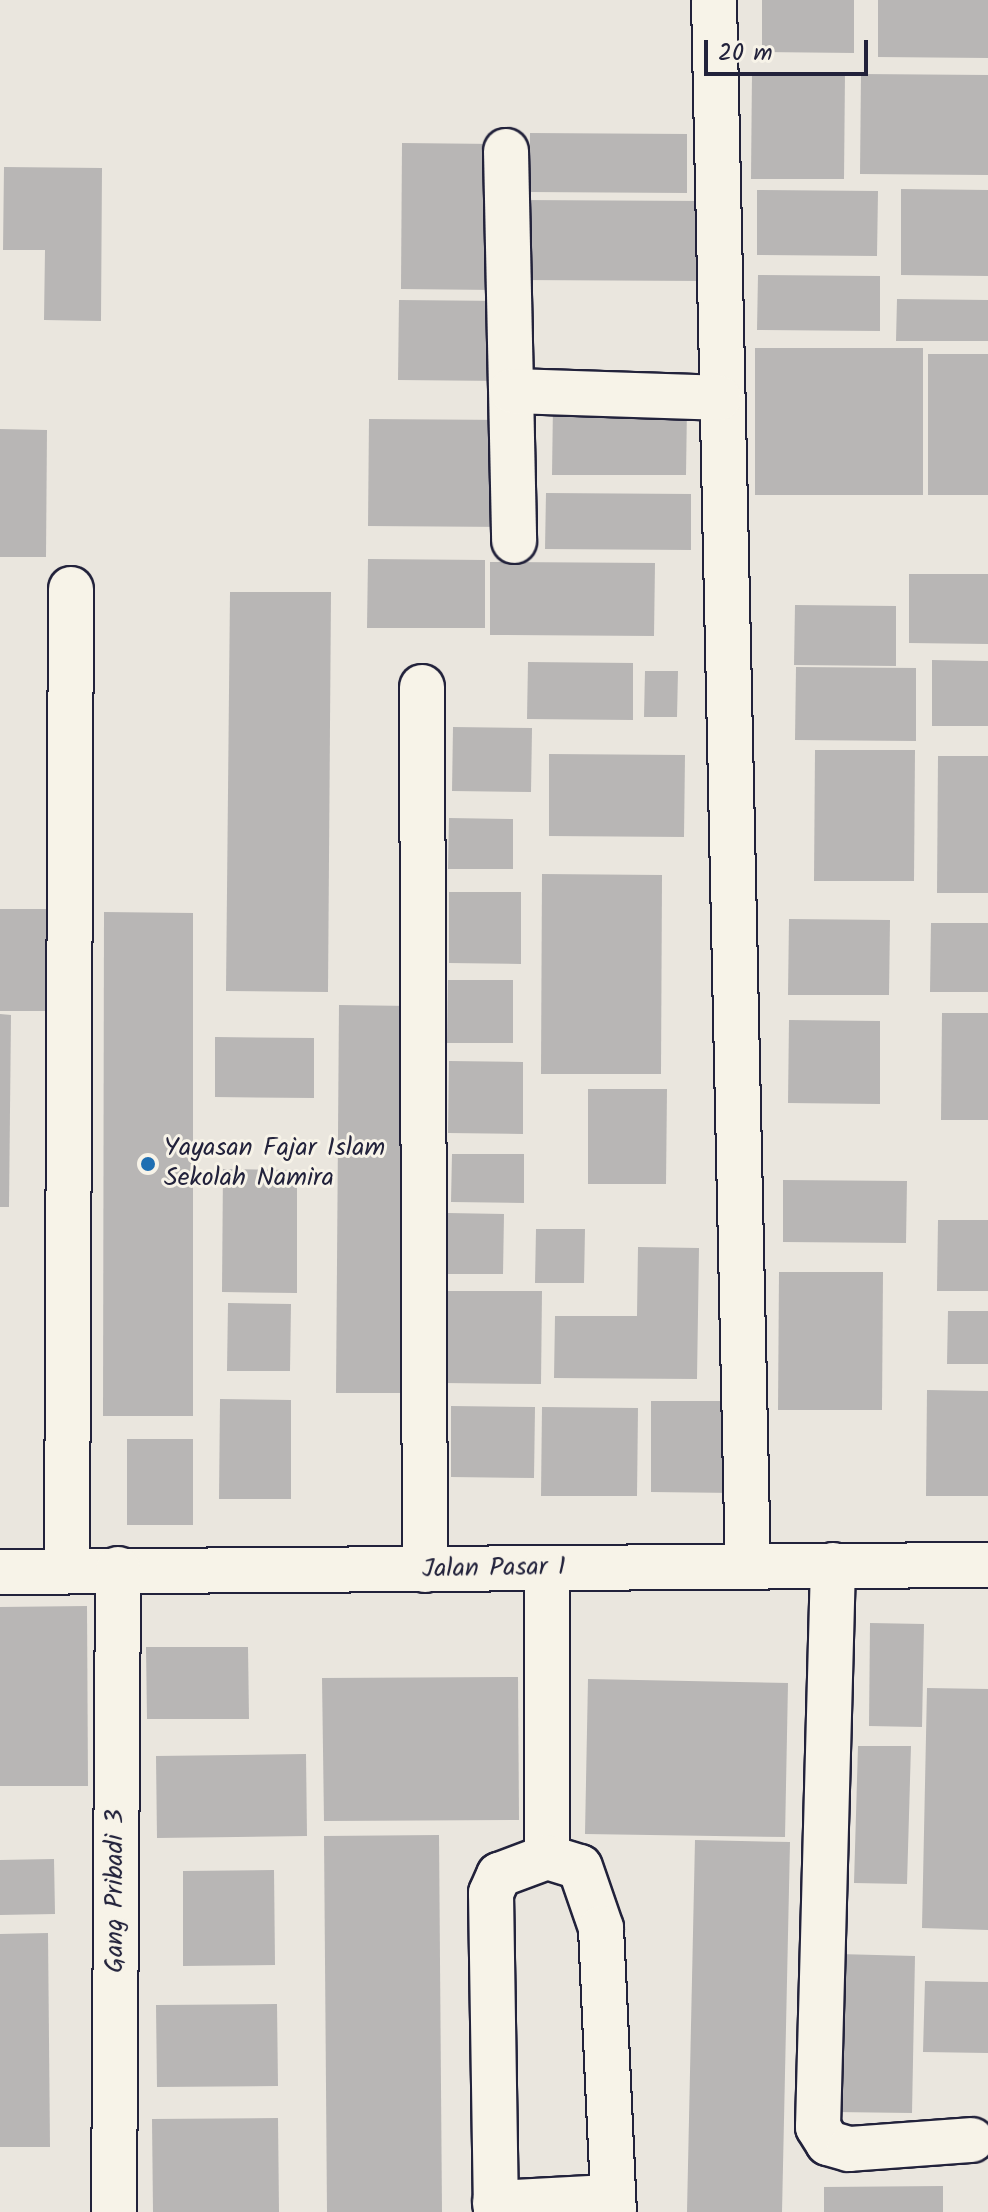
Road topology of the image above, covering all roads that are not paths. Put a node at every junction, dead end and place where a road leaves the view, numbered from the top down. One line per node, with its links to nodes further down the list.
1 (714, 0): 4 (street)
2 (506, 151): 3 (street)
3 (512, 391): 4 (street); 5 (street)
4 (719, 398): 8 (street)
5 (514, 541)
6 (71, 589): 13 (street)
7 (422, 687): 14 (street)
8 (748, 1565): 9 (street, Jalan Pasar 1); 11 (street, Jalan Pasar 1)
9 (833, 1565): 10 (street, Jalan Pasar 1); 17 (street)
10 (988, 1565)
11 (547, 1568): 14 (street, Jalan Pasar 1); 16 (street)
12 (118, 1569): 13 (street, Jalan Pasar 1); 14 (street, Jalan Pasar 1); 20 (street, Gang Pribadi 3)
13 (67, 1570): 15 (street, Jalan Pasar 1)
14 (425, 1570)
15 (0, 1572)
16 (547, 1857): 18 (street); 19 (street)
17 (972, 2140)
18 (612, 2204): 19 (street)
19 (496, 2208)
20 (114, 2212)

